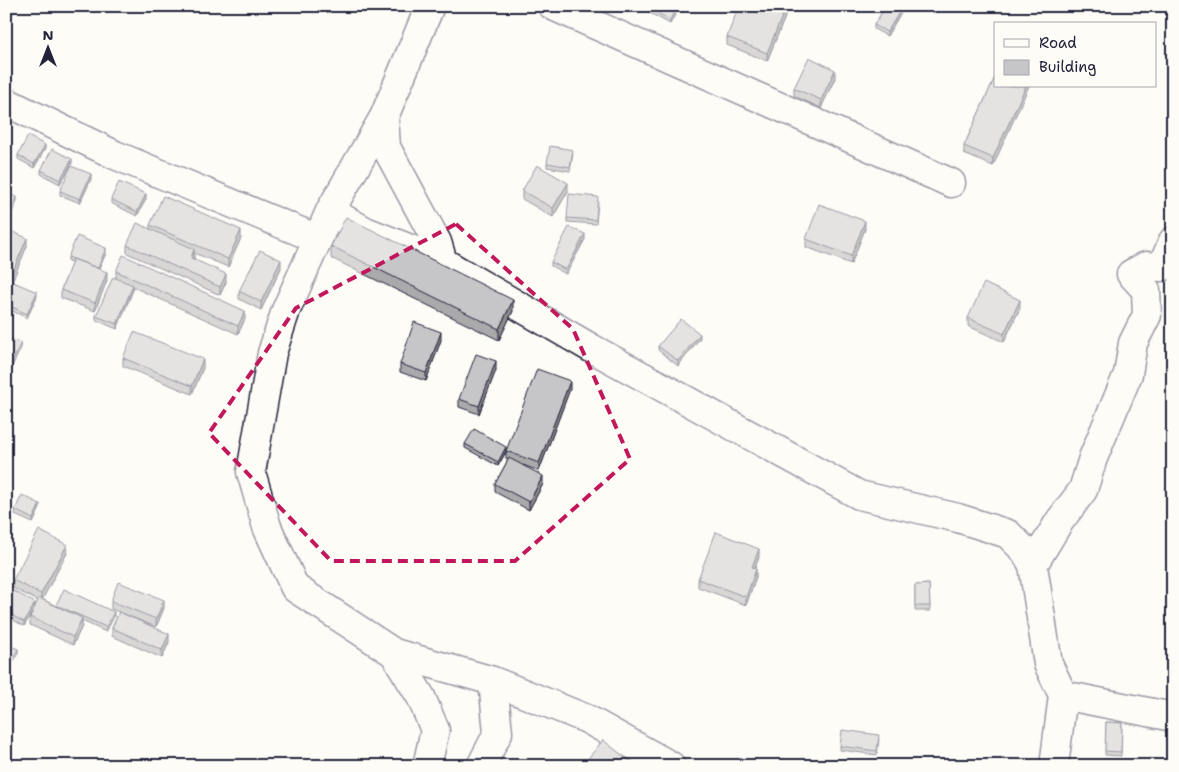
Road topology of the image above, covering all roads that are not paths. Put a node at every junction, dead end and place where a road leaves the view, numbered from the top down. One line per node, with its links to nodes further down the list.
1 (430, 6): 4 (street)
2 (553, 6): 5 (street)
3 (6, 102): 7 (street)
4 (384, 117): 6 (street); 9 (street)
5 (951, 184)
6 (330, 211): 7 (street); 9 (street)
7 (318, 239): 11 (street)
8 (1173, 241): 10 (street)
9 (444, 262): 10 (street)
10 (1033, 565): 13 (street)
11 (394, 654): 12 (street); 15 (street)
12 (493, 681): 16 (street); 17 (street)
13 (1063, 695): 14 (street); 18 (street)
14 (1173, 717)
15 (427, 766)
16 (481, 766)
17 (671, 766)
18 (1054, 766)

